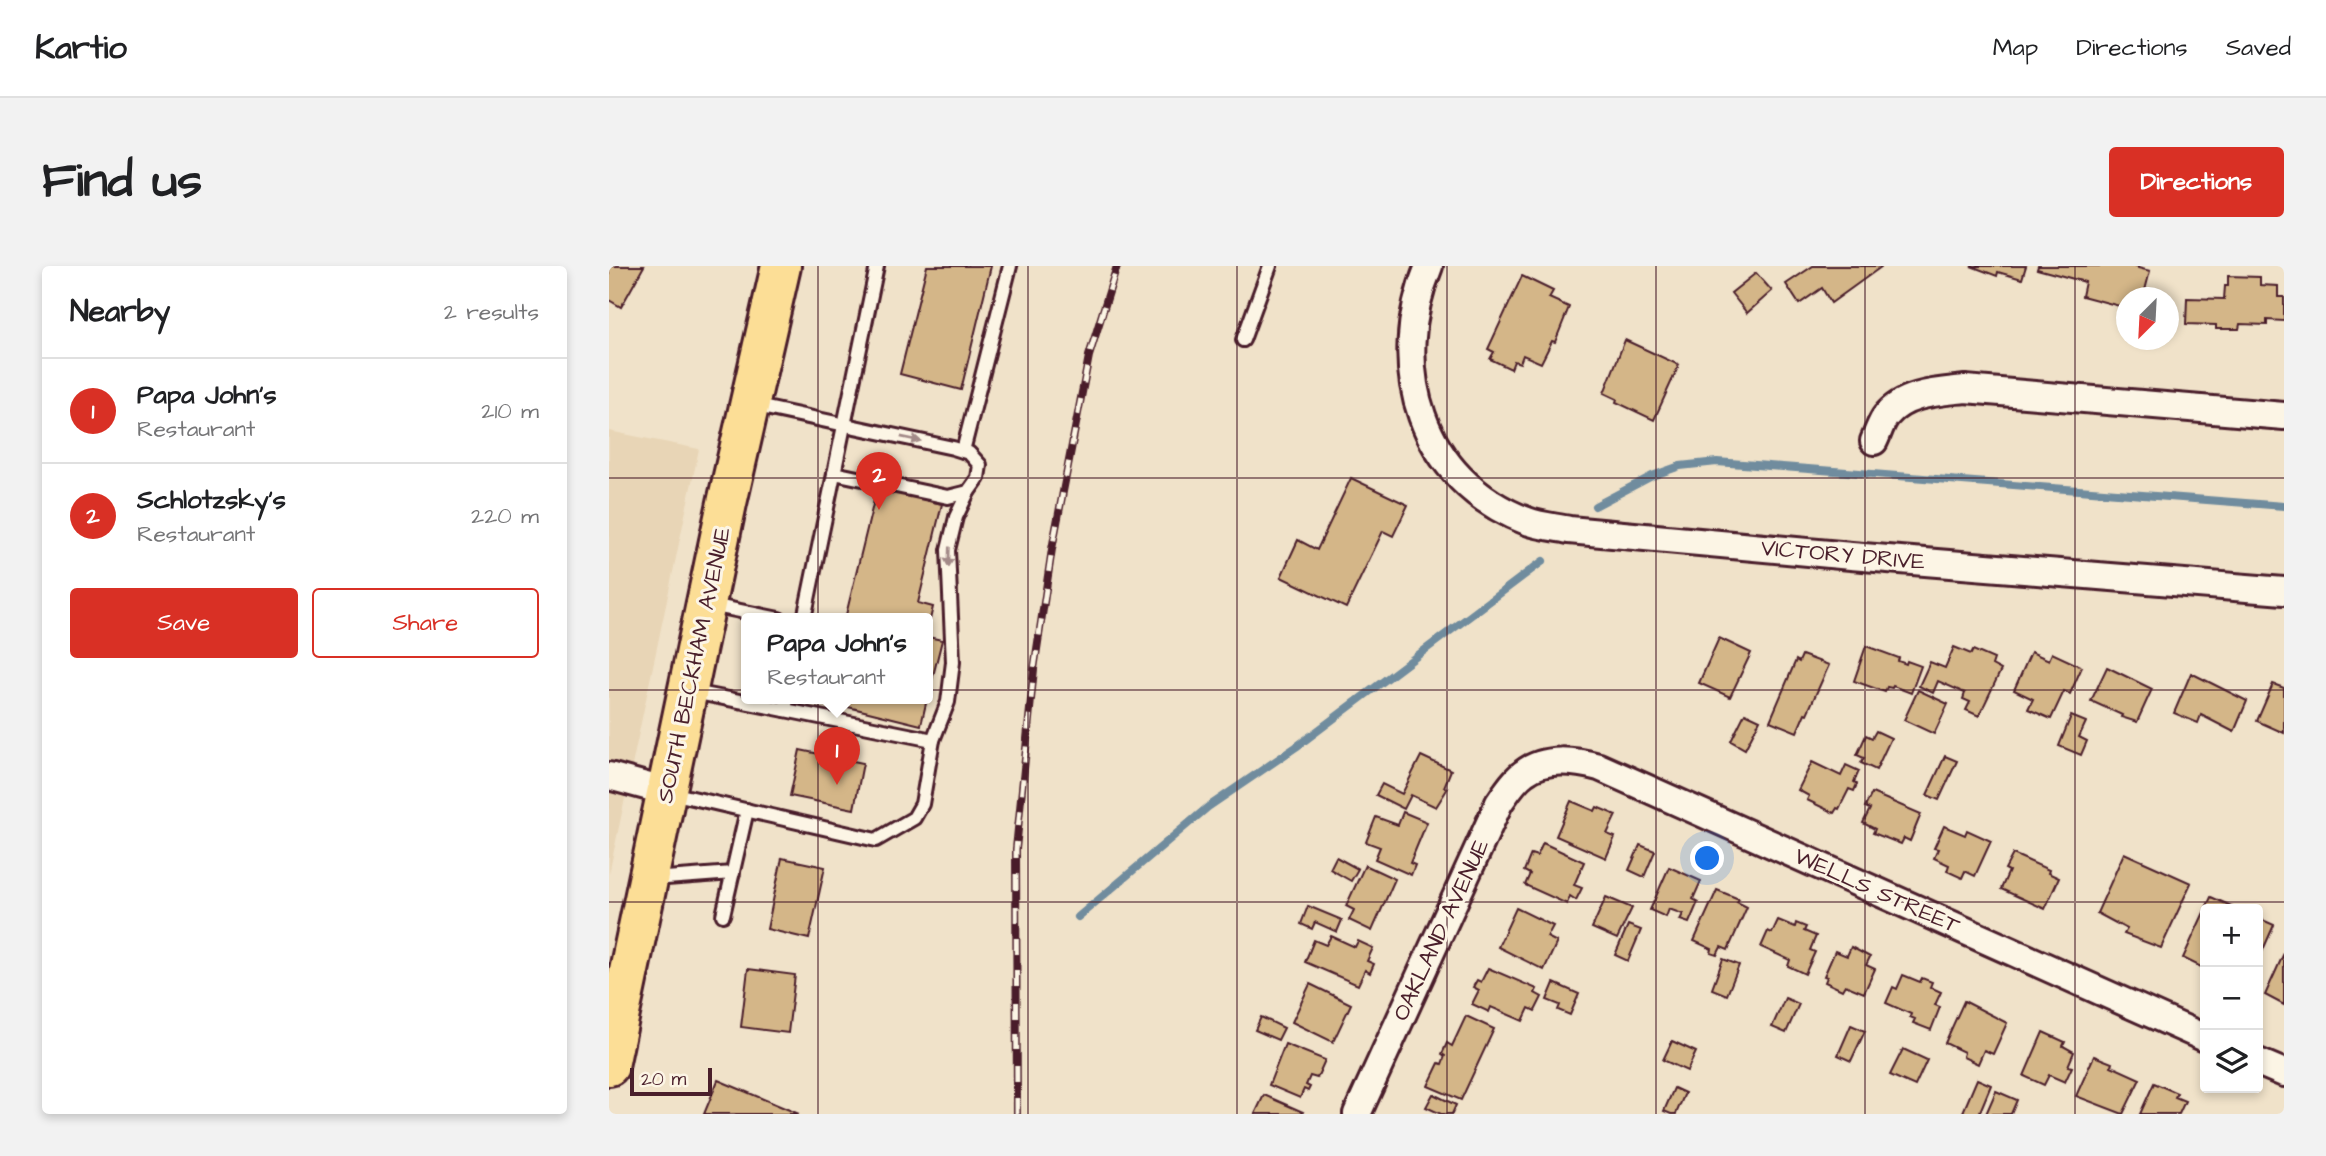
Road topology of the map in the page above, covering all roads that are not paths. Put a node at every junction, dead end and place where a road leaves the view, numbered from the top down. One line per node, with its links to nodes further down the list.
1 (782, 266): 7 (main road, SOUTH BECKHAM AVENUE)
2 (877, 266): 9 (lane)
3 (1010, 266): 11 (lane)
4 (1270, 266): 6 (lane)
5 (1429, 266): 14 (street, VICTORY DRIVE)
6 (1243, 340)
7 (750, 405): 9 (lane); 15 (main road, SOUTH BECKHAM AVENUE)
8 (2284, 416): 10 (street)
9 (844, 424): 11 (lane, one-way to 11); 12 (lane)
10 (1874, 441)
11 (963, 451): 13 (lane)
12 (834, 473): 13 (lane); 17 (lane)
13 (968, 492): 21 (lane, one-way to 21)
14 (2284, 591)
15 (706, 604): 16 (lane); 18 (main road, SOUTH BECKHAM AVENUE)
16 (750, 613)
17 (805, 613)
18 (688, 691): 19 (lane); 24 (main road, SOUTH BECKHAM AVENUE)
19 (741, 699)
20 (786, 705): 21 (lane)
21 (933, 740): 25 (lane)
22 (1545, 764): 29 (street, WELLS STREET); 33 (street, OAKLAND AVENUE)
23 (609, 776): 24 (street)
24 (668, 792): 25 (lane); 27 (main road, SOUTH BECKHAM AVENUE)
25 (747, 810): 26 (lane)
26 (733, 873): 27 (lane); 28 (lane)
27 (649, 879): 31 (main road, SOUTH BECKHAM AVENUE)
28 (723, 915)
29 (2200, 1036)
30 (2263, 1064): 32 (street)
31 (609, 1066)
32 (2284, 1073)
33 (1357, 1114)

